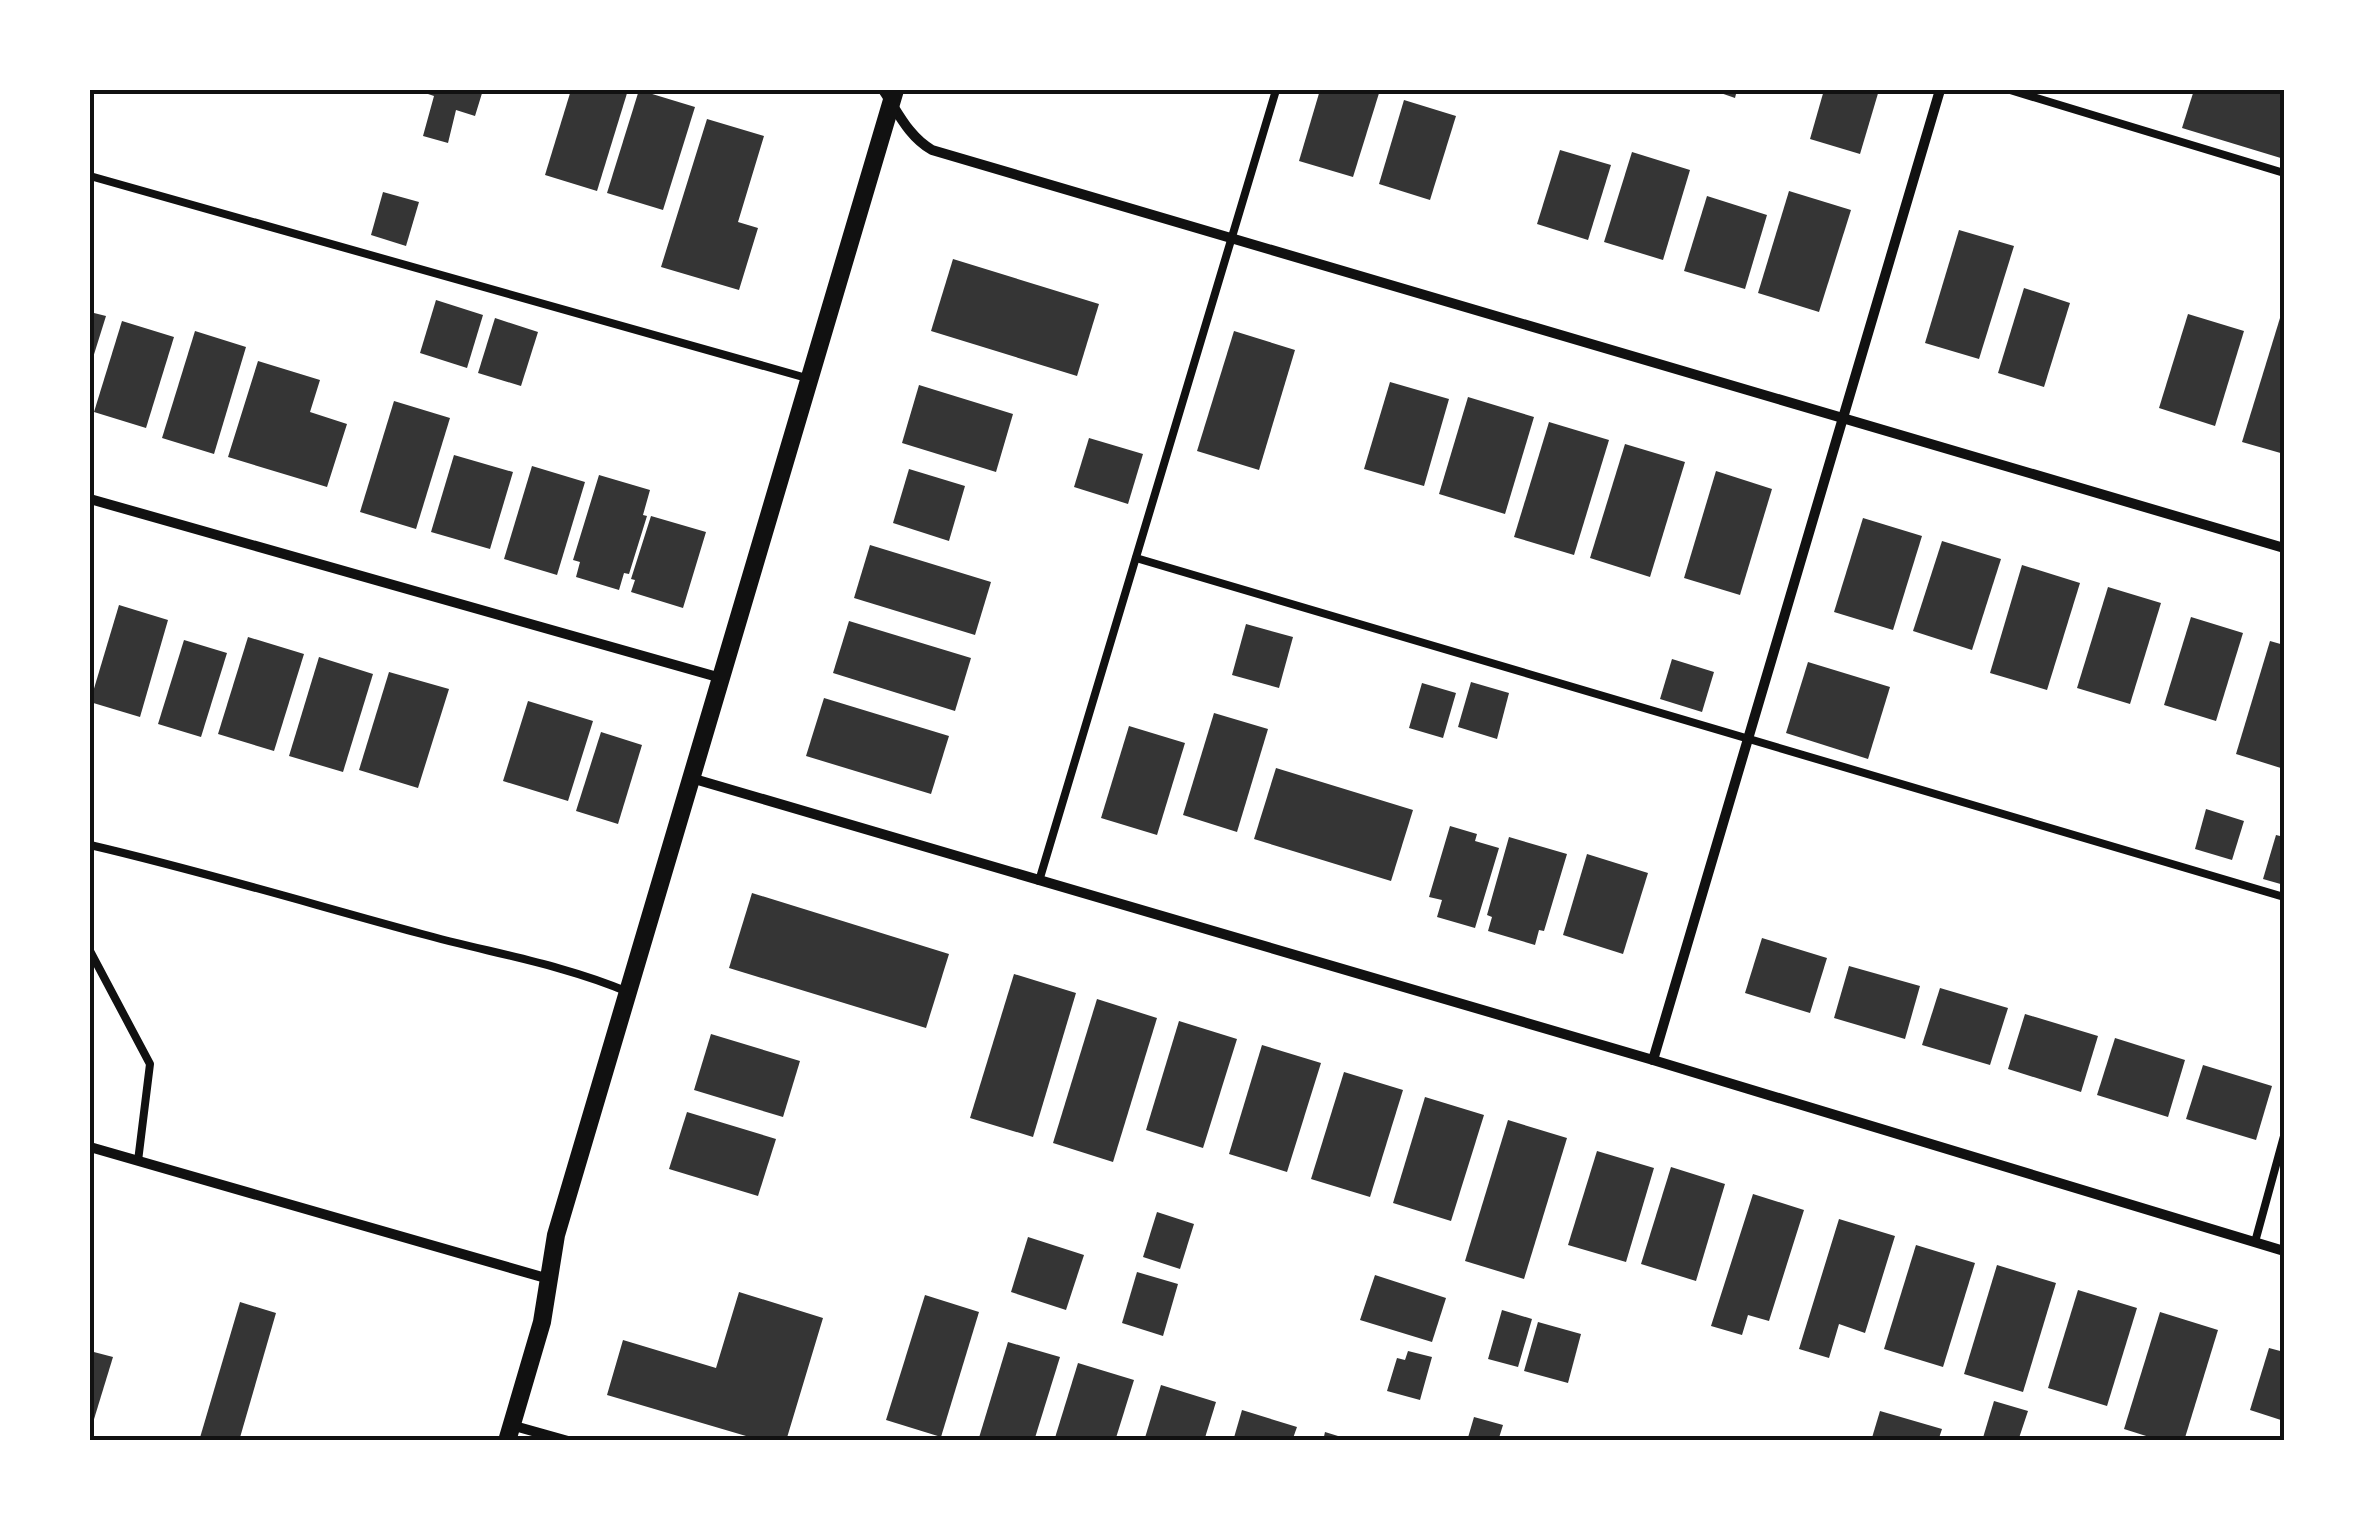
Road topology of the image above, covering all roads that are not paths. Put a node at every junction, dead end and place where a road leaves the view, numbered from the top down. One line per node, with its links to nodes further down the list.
1 (1276, 90): 7 (lane)
2 (1940, 90): 9 (street)
3 (2010, 90): 5 (lane)
4 (890, 94): 7 (street); 8 (street)
5 (2284, 173)
6 (90, 176): 8 (lane)
7 (1231, 238): 9 (street); 12 (lane)
8 (810, 379): 13 (street)
9 (1843, 416): 11 (street); 14 (street)
10 (90, 499): 13 (street)
11 (2284, 548)
12 (1136, 558): 14 (lane); 17 (lane)
13 (720, 678): 15 (street)
14 (1748, 740): 18 (lane); 21 (street)
15 (691, 778): 17 (street); 20 (street)
16 (90, 846): 20 (lane)
17 (1040, 880): 21 (street)
18 (2284, 897)
19 (90, 951): 24 (lane)
20 (628, 992): 27 (street)
21 (1653, 1060): 25 (street)
22 (2284, 1136): 25 (lane)
23 (90, 1147): 24 (street)
24 (138, 1161): 27 (street)
25 (2254, 1242): 26 (street)
26 (2284, 1251)
27 (549, 1279): 28 (street)
28 (509, 1433): 29 (street)
29 (568, 1441)

